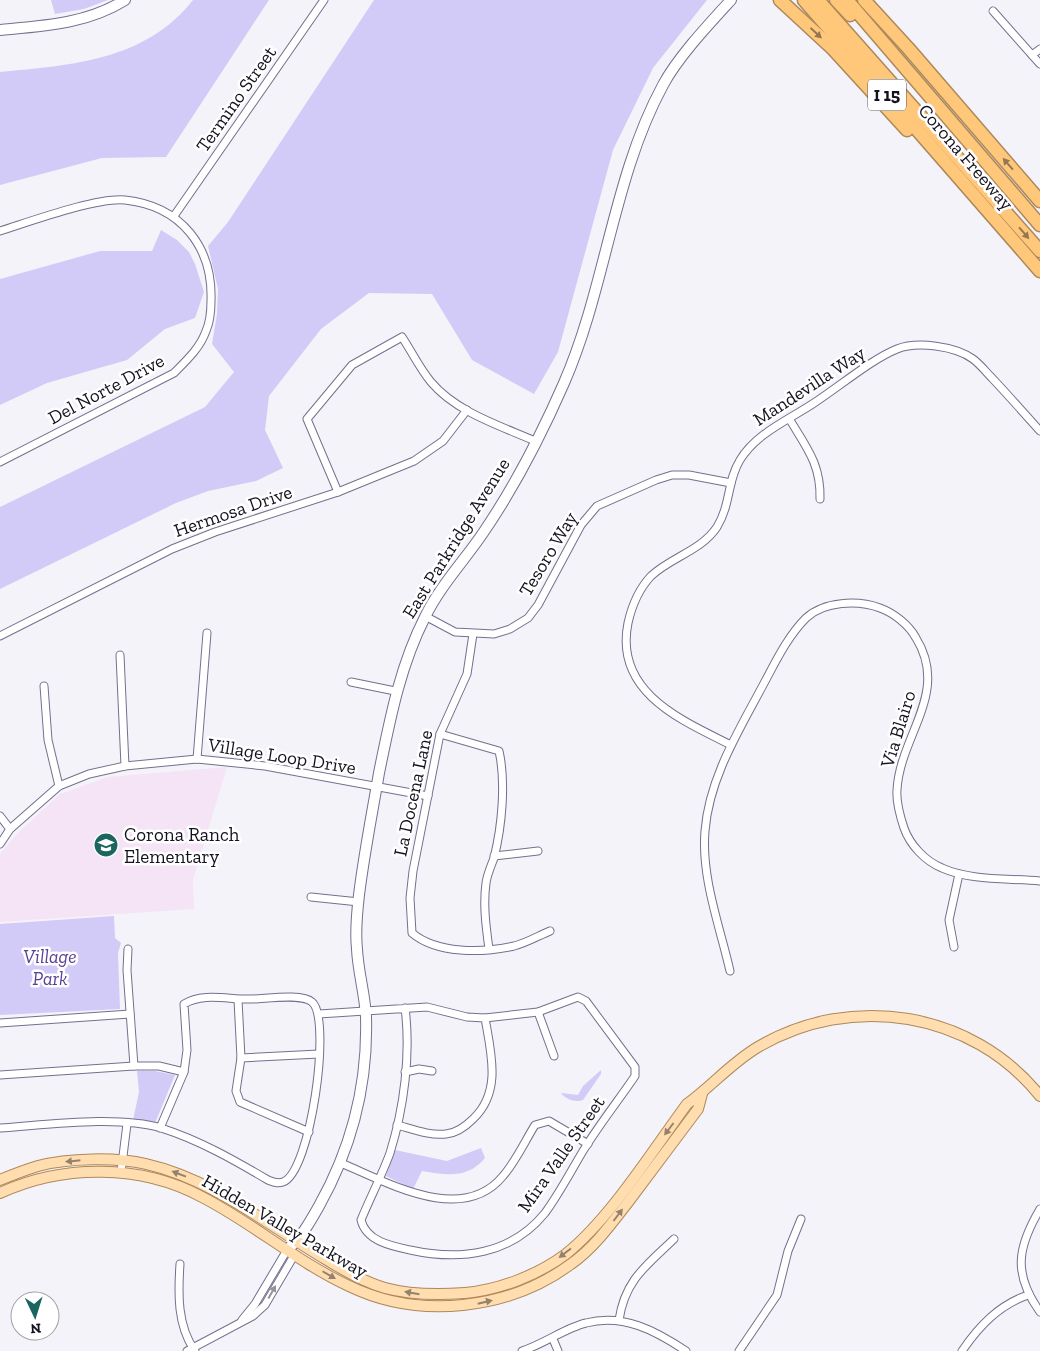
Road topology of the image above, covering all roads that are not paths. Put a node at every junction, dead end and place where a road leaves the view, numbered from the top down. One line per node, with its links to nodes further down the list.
1 (124, 0): 13 (main road)
2 (324, 0): 22 (street, Termino Street)
3 (731, 0): 30 (main road, East Parkridge Avenue)
4 (780, 0): 19 (highway, one-way to 19)
5 (804, 0): 19 (highway, Corona Freeway / I 15)
6 (818, 0): 20 (highway)
7 (828, 0): 20 (highway)
8 (836, 0): 18 (highway)
9 (847, 0): 18 (highway)
10 (864, 0): 14 (highway, Corona Freeway / I 15)
11 (869, 0): 14 (highway)
12 (993, 10): 16 (street)
13 (0, 30)
14 (908, 48): 21 (highway, Corona Freeway / I 15, one-way to 14)
15 (1040, 49): 16 (street)
16 (1032, 55): 17 (street)
17 (1040, 64)
18 (1009, 188): 23 (highway)
19 (970, 191): 26 (highway, Corona Freeway / I 15)
20 (993, 197): 25 (highway, one-way to 25)
21 (1040, 201)
22 (174, 216): 24 (street); 31 (street, Del Norte Drive)
23 (1040, 225)
24 (0, 231)
25 (1040, 251)
26 (1040, 271)
27 (467, 410): 30 (street); 33 (street, Hermosa Drive); 33 (street)
28 (790, 420): 29 (street, Mandevilla Way); 32 (street, Mandevilla Way); 34 (street)
29 (1040, 431)
30 (534, 442): 35 (main road, East Parkridge Avenue)
31 (0, 462)
32 (731, 483): 37 (street, Tesoro Way); 44 (street, Mandevilla Way)
33 (338, 492): 38 (street, Hermosa Drive)
34 (820, 499)
35 (425, 616): 37 (street, Tesoro Way); 42 (main road, East Parkridge Avenue)
36 (207, 633): 45 (street)
37 (473, 634): 43 (street, La Docena Lane)
38 (0, 636)
39 (120, 655): 46 (street)
40 (351, 682): 42 (street)
41 (44, 686): 47 (street)
42 (396, 691): 48 (main road, East Parkridge Avenue)
43 (440, 734): 49 (street, La Docena Lane); 54 (street)
44 (731, 745): 55 (street, Via Blairo); 63 (street, Via Blairo)
45 (197, 759): 46 (street, Village Loop Drive); 48 (street, Village Loop Drive)
46 (124, 766): 47 (street, Village Loop Drive)
47 (59, 786): 51 (street, Village Loop Drive)
48 (377, 787): 49 (street, Village Loop Drive); 58 (main road, East Parkridge Avenue)
49 (428, 796): 62 (street, La Docena Lane)
50 (0, 816): 51 (street)
51 (10, 829): 52 (street, Village Loop Drive)
52 (0, 844)
53 (538, 851): 54 (street)
54 (494, 856): 62 (street)
55 (958, 874): 56 (street, Via Blairo); 60 (street)
56 (1040, 881)
57 (310, 897): 58 (street)
58 (359, 902): 66 (main road, East Parkridge Avenue)
59 (550, 931): 62 (street)
60 (954, 947)
61 (128, 949): 68 (street)
62 (488, 949)
63 (730, 971)
64 (238, 1000): 69 (street); 74 (street); 77 (street)
65 (405, 1008): 66 (street); 70 (street); 78 (street)
66 (366, 1012): 69 (street); 89 (main road, East Parkridge Avenue)
67 (538, 1012): 70 (street); 73 (street); 87 (street, Mira Valle Street)
68 (130, 1014): 71 (street); 75 (street)
69 (319, 1014): 72 (street)
70 (485, 1018): 83 (street)
71 (0, 1023)
72 (319, 1054): 74 (street); 86 (street)
73 (554, 1056)
74 (241, 1058): 86 (street)
75 (134, 1066): 77 (street); 79 (street)
76 (432, 1071): 78 (street)
77 (184, 1072): 85 (street)
78 (405, 1072): 83 (street)
79 (0, 1075)
80 (702, 1094): 81 (main road, Hidden Valley Parkway); 97 (main road, Hidden Valley Parkway, one-way to 97); 98 (main road, Hidden Valley Parkway, one-way to 80)
81 (1040, 1096)
82 (127, 1124): 84 (street); 85 (street); 88 (street)
83 (397, 1124): 91 (street)
84 (0, 1128)
85 (160, 1128): 86 (street)
86 (309, 1132)
87 (588, 1144): 91 (street); 91 (street, Mira Valle Street)
88 (122, 1161): 90 (street); 92 (main road, Hidden Valley Parkway, one-way to 92); 97 (main road, Hidden Valley Parkway, one-way to 88)
89 (341, 1163): 91 (street); 97 (main road, East Parkridge Avenue)
90 (121, 1172): 93 (main road, Hidden Valley Parkway); 98 (main road, Hidden Valley Parkway)
91 (378, 1179)
92 (0, 1180)
93 (0, 1193)
94 (1040, 1209): 100 (street)
95 (801, 1219): 108 (street)
96 (674, 1239): 102 (street)
97 (296, 1242): 98 (main road, East Parkridge Avenue)
98 (291, 1252): 104 (street)
99 (180, 1264): 104 (street)
100 (1028, 1295): 101 (street); 109 (street)
101 (1040, 1312)
102 (619, 1320): 103 (street); 107 (street)
103 (553, 1339): 105 (street); 106 (street)
104 (192, 1350)
105 (522, 1351)
106 (558, 1351)
107 (686, 1351)
108 (739, 1351)
109 (962, 1351)

